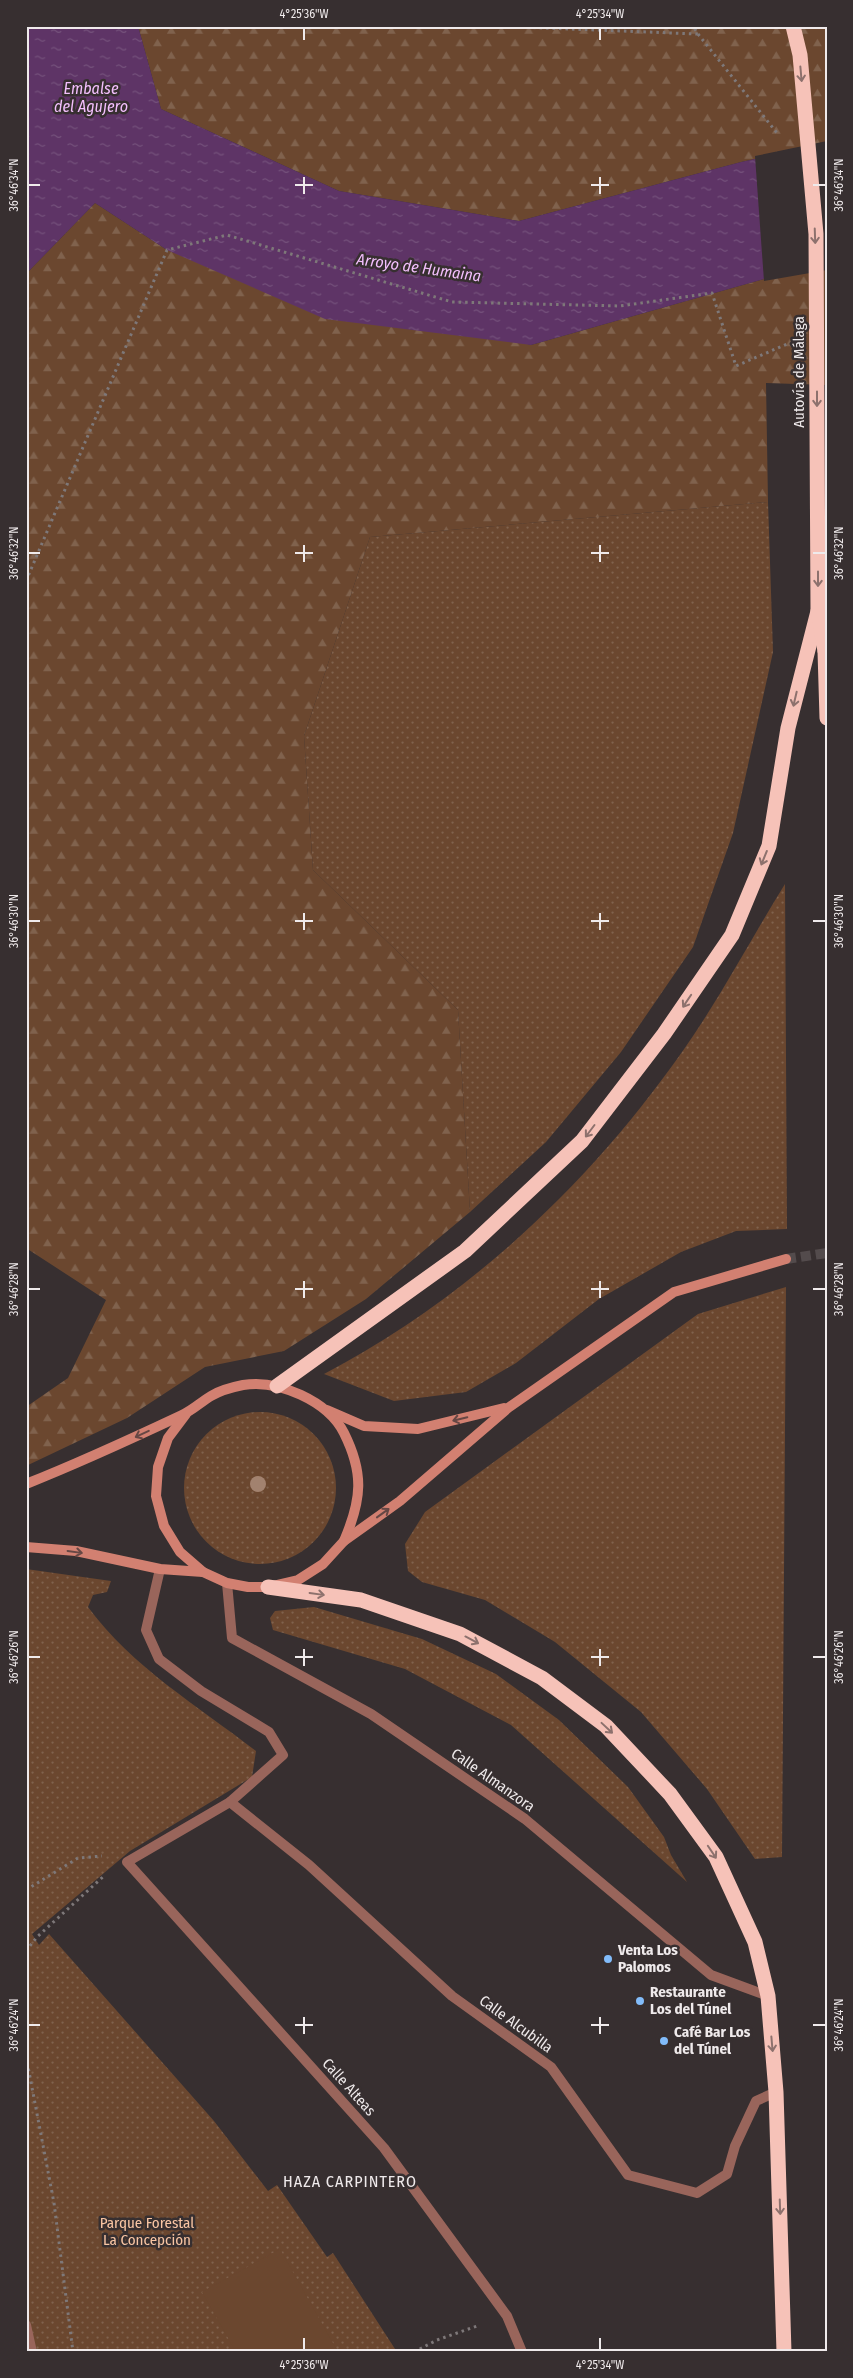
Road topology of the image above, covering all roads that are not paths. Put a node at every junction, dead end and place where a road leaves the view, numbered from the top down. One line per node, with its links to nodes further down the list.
1 (793, 26): 2 (highway, Autovía de Málaga, one-way to 2, bridge)
2 (818, 611): 3 (highway, Autovía de Málaga, bridge); 5 (highway, one-way to 5)
3 (827, 718)
4 (786, 1258): 7 (street)
5 (278, 1386): 6 (street); 8 (street)
6 (323, 1408): 7 (street, one-way to 6); 10 (street)
7 (508, 1408): 10 (street, one-way to 7)
8 (186, 1414): 9 (street, one-way to 9); 13 (street)
9 (26, 1484)
10 (344, 1541): 15 (street)
11 (26, 1547): 12 (street, one-way to 12)
12 (160, 1569): 13 (street); 16 (street)
13 (203, 1572): 14 (street)
14 (227, 1583): 15 (street); 17 (street, Calle Almanzora)
15 (268, 1587): 17 (highway, one-way to 17)
16 (230, 1802): 18 (street, Calle Alcubilla); 21 (street, Calle Alteas)
17 (768, 1996): 18 (highway, one-way to 18)
18 (776, 2092): 22 (highway, one-way to 22)
19 (26, 2325): 20 (street)
20 (32, 2352)
21 (522, 2352)
22 (784, 2352)

